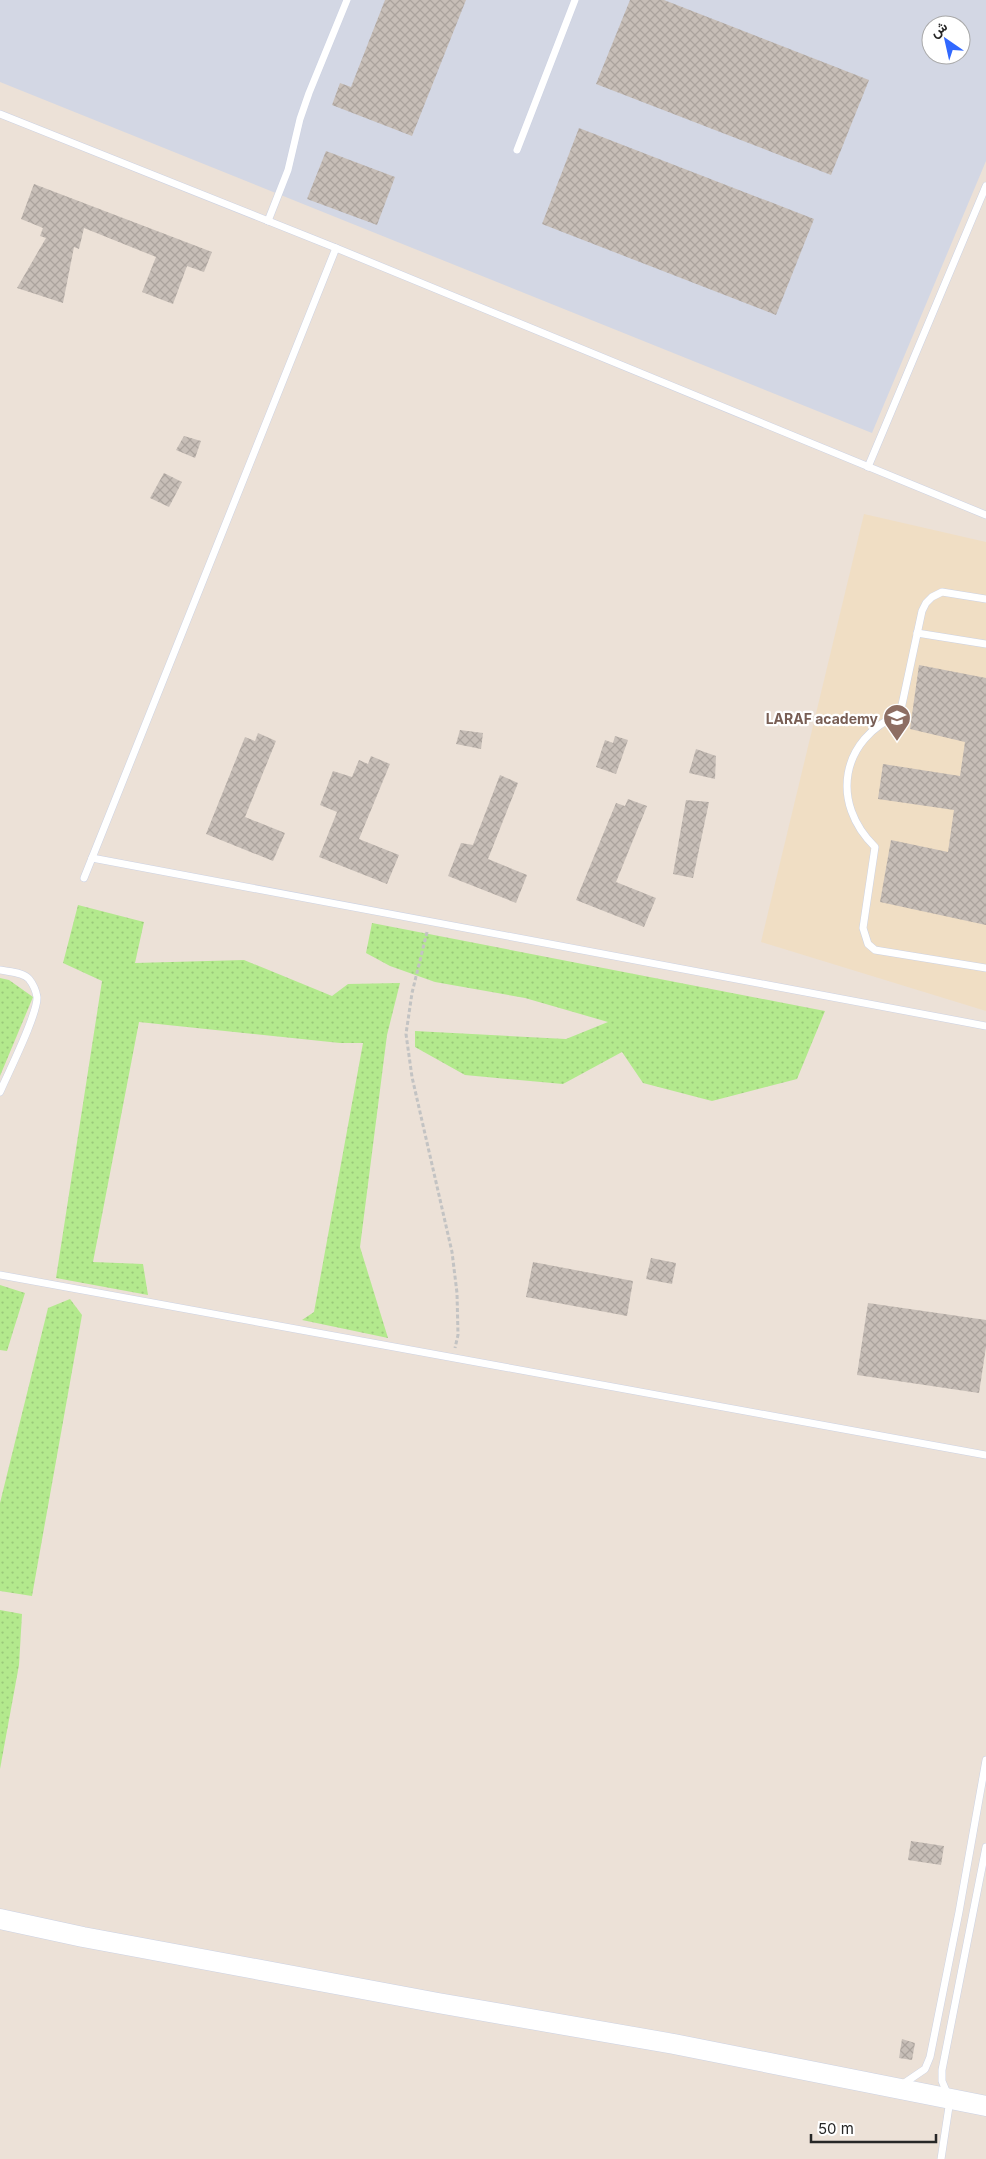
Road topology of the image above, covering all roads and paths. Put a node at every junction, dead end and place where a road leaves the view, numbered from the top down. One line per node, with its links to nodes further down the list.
1 (347, 0): 6 (lane)
2 (575, 0): 4 (lane)
3 (0, 114): 6 (lane)
4 (517, 150)
5 (986, 186): 8 (lane)
6 (268, 221): 7 (lane)
7 (336, 248): 8 (lane); 13 (lane)
8 (868, 467): 9 (lane)
9 (986, 515)
10 (986, 599): 11 (lane)
11 (917, 633): 12 (lane); 16 (lane)
12 (986, 644)
13 (92, 858): 14 (lane); 15 (lane)
14 (84, 878)
15 (430, 921): 18 (lane); 21 (path)
16 (986, 968)
17 (0, 970): 19 (lane)
18 (986, 1026)
19 (0, 1092)
20 (0, 1276): 21 (lane)
21 (453, 1358): 22 (lane)
22 (986, 1455)
23 (986, 1760): 26 (lane)
24 (986, 1847): 27 (lane)
25 (0, 1918): 26 (street)
26 (887, 2088): 27 (street)
27 (950, 2100): 28 (street); 29 (lane)
28 (986, 2106)
29 (941, 2159)

